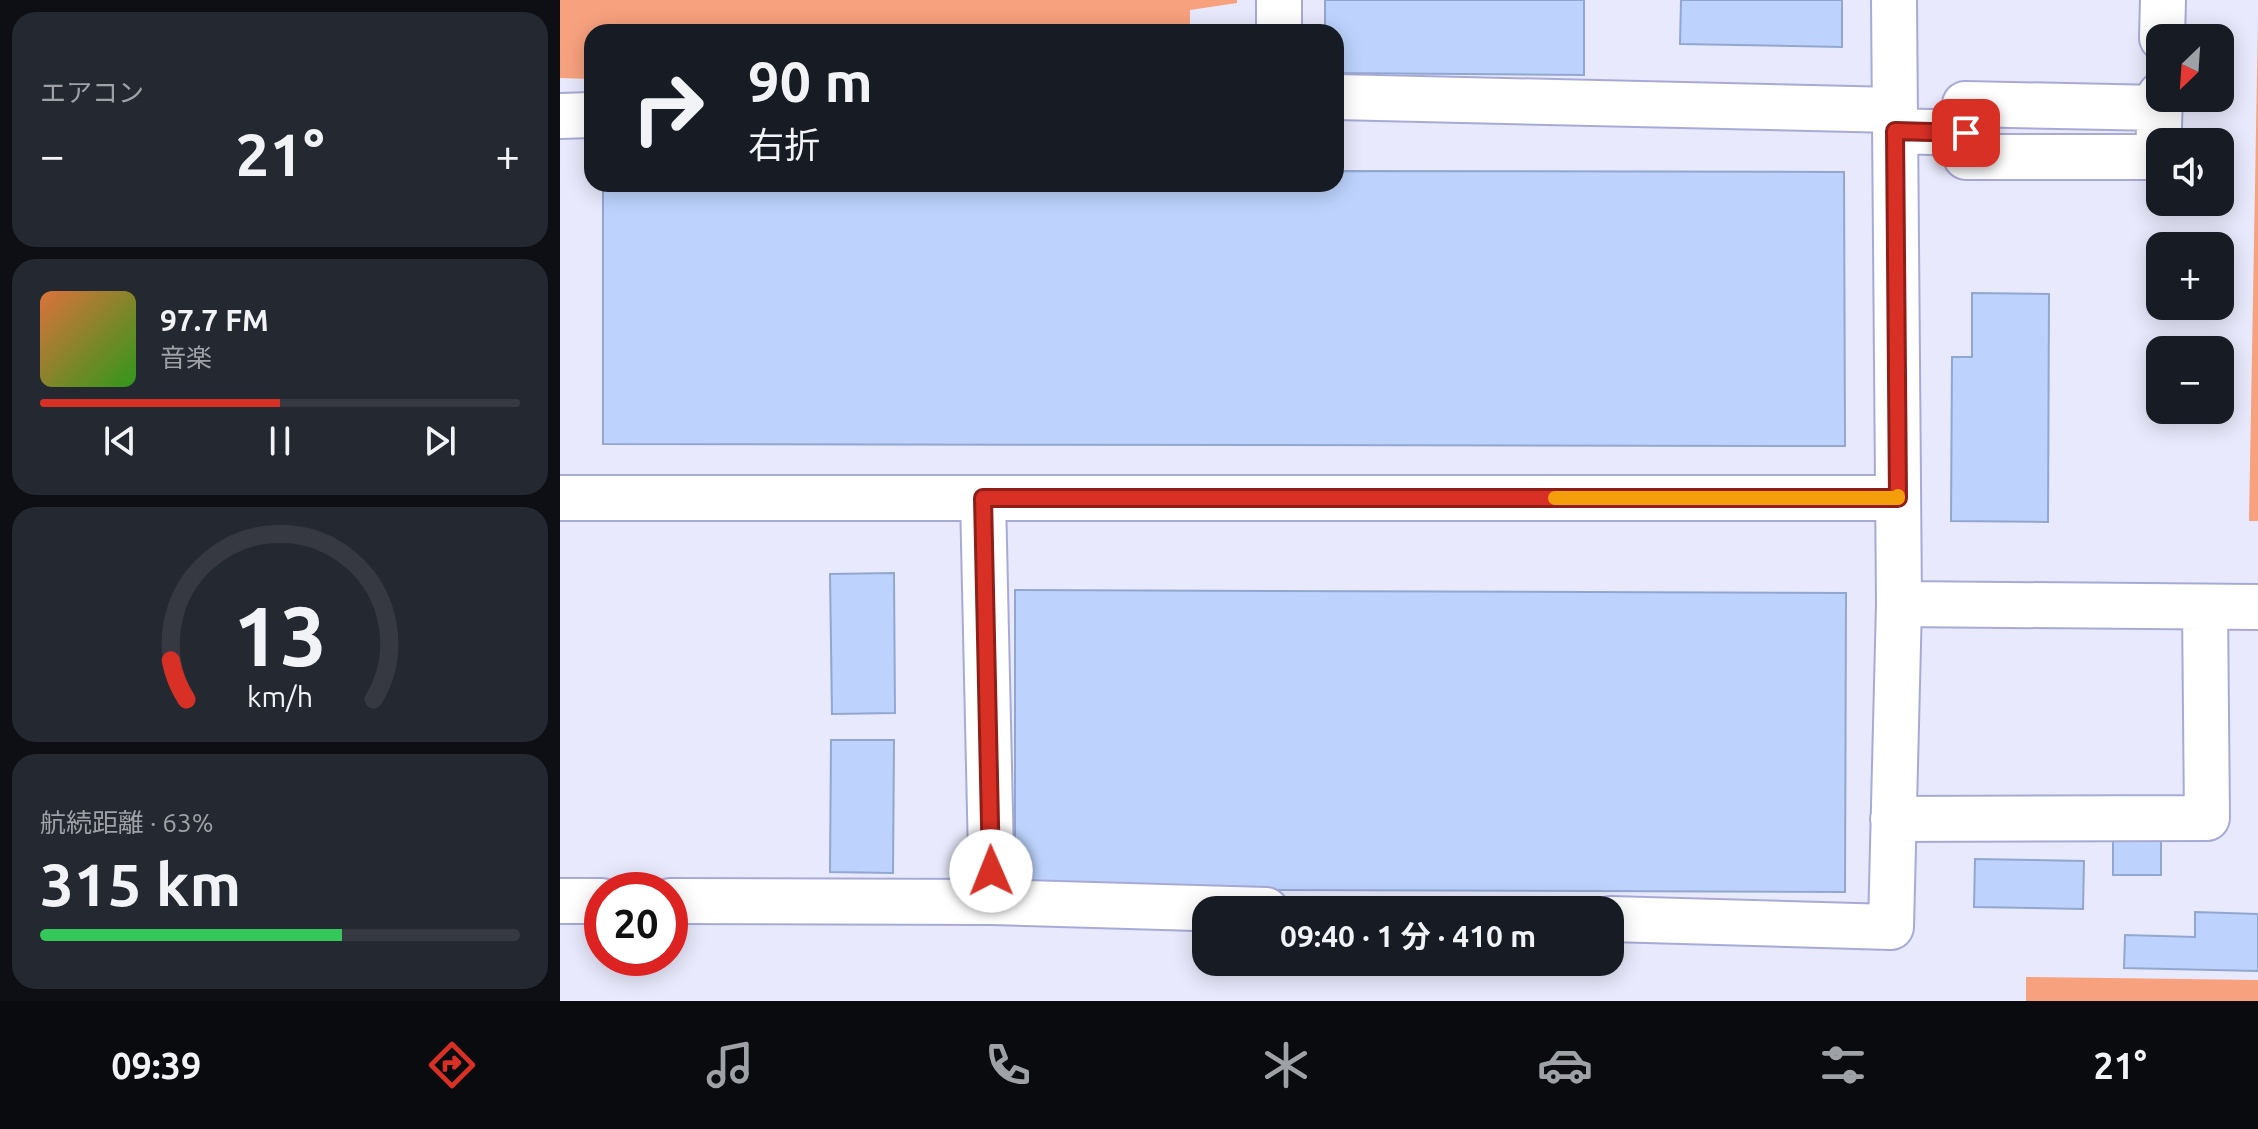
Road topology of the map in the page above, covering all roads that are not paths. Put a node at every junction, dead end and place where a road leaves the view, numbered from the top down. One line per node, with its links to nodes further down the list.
1 (1279, 0): 4 (lane)
2 (1894, 0): 10 (lane)
3 (2163, 0): 5 (lane)
4 (1279, 24)
5 (2162, 24)
6 (1344, 97): 10 (lane)
7 (2146, 102): 10 (lane)
8 (584, 115): 9 (lane)
9 (560, 116)
10 (1895, 120): 13 (lane)
11 (560, 498): 12 (lane)
12 (983, 498): 13 (lane); 21 (lane)
13 (1898, 498): 14 (lane)
14 (1899, 604): 15 (lane); 17 (lane)
15 (2205, 607): 16 (lane); 17 (lane)
16 (2258, 607)
17 (1893, 819): 23 (lane)
18 (560, 901): 19 (lane)
19 (584, 901)
20 (688, 901): 21 (lane)
21 (992, 902): 22 (lane)
22 (1192, 908)
23 (1624, 919)

